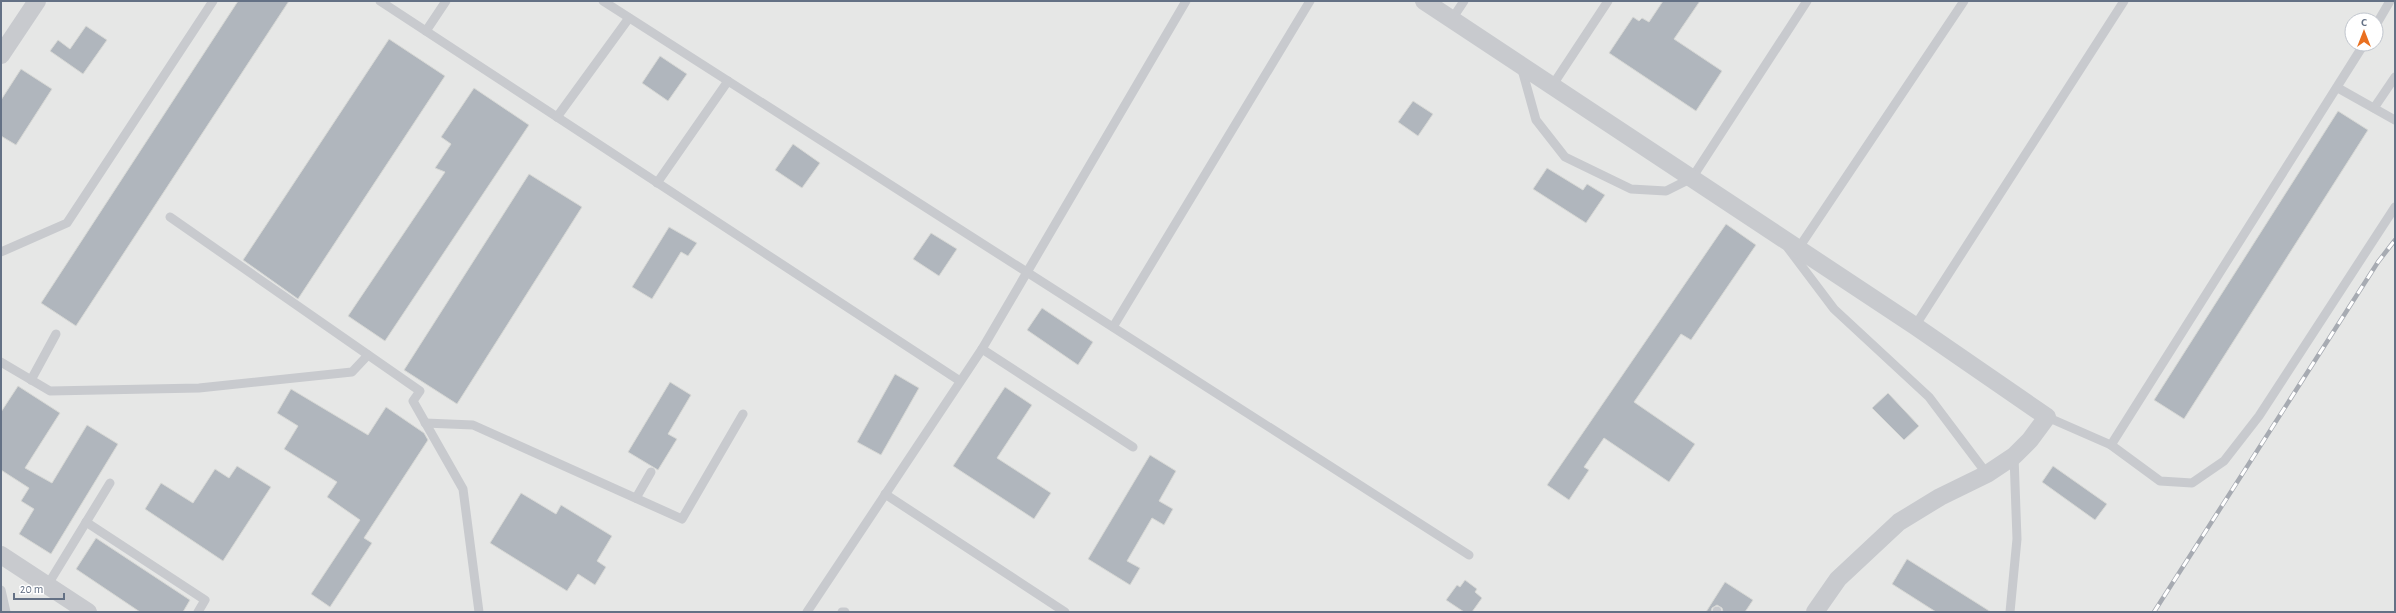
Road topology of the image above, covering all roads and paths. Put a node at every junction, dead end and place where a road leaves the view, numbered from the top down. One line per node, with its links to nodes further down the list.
1 (37, 1): 20 (street)
2 (213, 1): 35 (lane)
3 (380, 1): 18 (lane)
4 (446, 1): 18 (lane)
5 (603, 1): 16 (lane)
6 (1186, 1): 36 (lane)
7 (1310, 1): 38 (lane)
8 (1424, 1): 17 (street)
9 (1464, 1): 17 (lane)
10 (1608, 1): 24 (lane)
11 (1807, 1): 29 (lane)
12 (1964, 1): 34 (lane)
13 (2124, 1): 37 (lane)
14 (2390, 1): 15 (lane)
15 (2384, 12)
16 (629, 18): 23 (lane); 27 (lane)
17 (1452, 19): 21 (street)
18 (426, 31): 27 (lane)
19 (2359, 52): 25 (lane)
20 (1, 54)
21 (1520, 65): 24 (street); 29 (lane)
22 (2395, 78): 26 (lane)
23 (728, 81): 30 (lane); 36 (lane)
24 (1552, 86): 29 (street)
25 (2338, 88): 26 (lane); 48 (lane)
26 (2374, 108): 28 (lane)
27 (557, 117): 30 (lane)
28 (2395, 120)
29 (1692, 178): 33 (street)
30 (657, 182): 44 (lane)
31 (2395, 207): 48 (lane)
32 (170, 216): 41 (lane)
33 (1778, 235): 34 (street); 52 (lane)
34 (1798, 249): 37 (street)
35 (1, 252)
36 (1027, 272): 38 (lane); 40 (lane)
37 (1915, 326): 46 (street)
38 (1113, 327): 58 (lane)
39 (56, 334): 43 (lane)
40 (982, 349): 44 (lane); 49 (lane)
41 (368, 355): 43 (lane); 47 (lane)
42 (1, 362): 43 (lane)
43 (31, 380)
44 (960, 381): 54 (lane)
45 (743, 414): 55 (lane)
46 (2048, 417): 48 (lane); 50 (street)
47 (425, 424): 55 (lane); 64 (lane)
48 (2111, 444)
49 (1133, 447)
50 (2014, 456): 52 (street); 70 (lane)
51 (651, 472): 55 (lane)
52 (1987, 474): 69 (street)
53 (110, 483): 56 (lane)
54 (885, 494): 65 (lane); 68 (lane)
55 (636, 498)
56 (86, 522): 59 (lane); 63 (lane)
57 (1, 556): 59 (street)
58 (1469, 556)
59 (47, 586): 62 (street)
60 (1, 590): 61 (lane)
61 (6, 612)
62 (88, 612)
63 (198, 612)
64 (479, 612)
65 (807, 612)
66 (842, 612): 67 (lane)
67 (845, 612)
68 (1065, 612)
69 (1815, 612)
70 (2010, 612)

